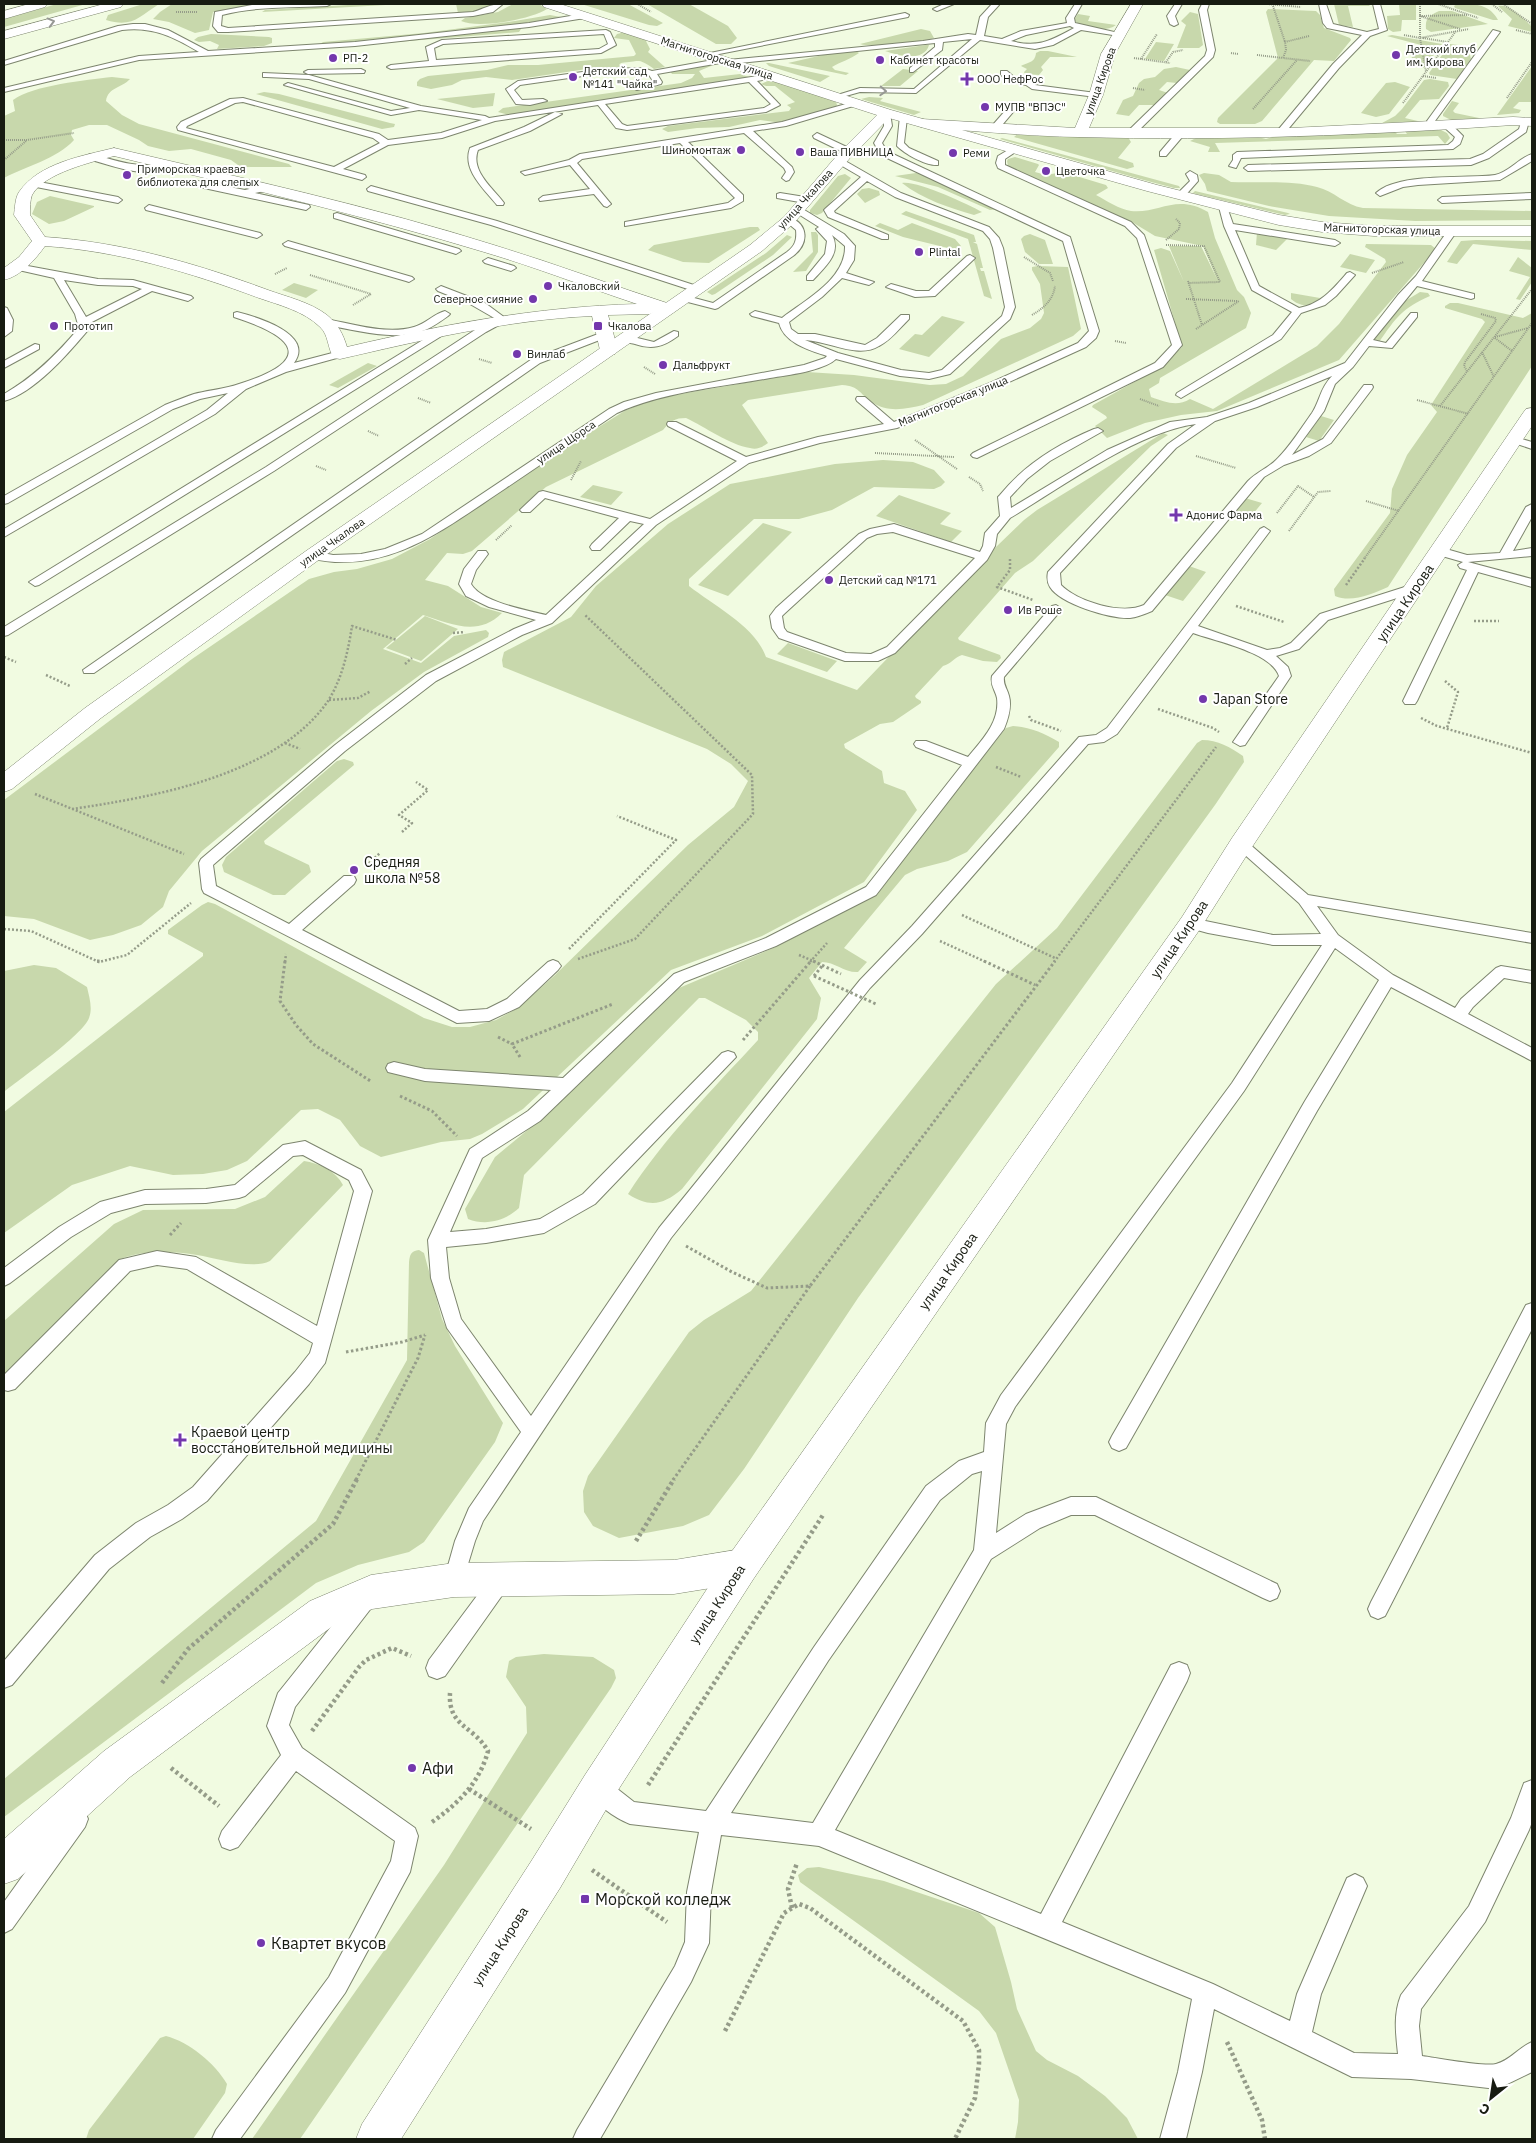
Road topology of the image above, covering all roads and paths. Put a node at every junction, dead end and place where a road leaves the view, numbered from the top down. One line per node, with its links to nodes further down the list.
1 (41, 4): 22 (main road)
2 (118, 4): 40 (main road, one-way to 2)
3 (327, 4): 21 (lane)
4 (499, 4): 21 (lane)
5 (548, 4): 24 (main road, Магнитогорская улица)
6 (950, 4): 18 (lane)
7 (1078, 4): 28 (lane)
8 (1138, 4): 38 (main road, улица Кирова)
9 (1178, 4): 29 (lane)
10 (1204, 4): 111 (lane)
11 (1267, 4): 17 (path)
12 (1377, 4): 37 (lane)
13 (1420, 4): 26 (path)
14 (1438, 4): 23 (path)
15 (1503, 4): 30 (path)
16 (995, 5): 41 (lane)
17 (1273, 6): 19 (path); 47 (path)
18 (937, 9)
19 (1324, 9): 39 (lane); 47 (path)
20 (172, 11): 21 (path)
21 (218, 14)
22 (4, 15)
23 (1468, 15): 26 (path); 27 (path)
24 (582, 16): 32 (main road, Магнитогорская улица); 49 (lane)
25 (906, 16): 61 (lane)
26 (1420, 16): 34 (path); 42 (path)
27 (1484, 20)
28 (1071, 24): 31 (lane); 45 (lane)
29 (1174, 24): 59 (path)
30 (1532, 24)
31 (1080, 28): 38 (lane); 52 (lane)
32 (612, 29): 61 (main road, Магнитогорская улица); 69 (lane); 69 (lane)
33 (1472, 29): 34 (path)
34 (1463, 30): 35 (path)
35 (1456, 31): 42 (path); 48 (path)
36 (1496, 32): 105 (lane)
37 (1378, 33): 39 (lane); 42 (path)
38 (1119, 34): 86 (main road, улица Кирова)
39 (1367, 34): 108 (lane)
40 (4, 35)
41 (980, 36): 44 (lane); 45 (lane); 88 (lane, one-way to 41)
42 (1420, 38): 48 (path); 73 (path)
43 (182, 39): 46 (lane); 53 (lane); 68 (lane)
44 (939, 41): 51 (lane); 72 (lane)
45 (1002, 41): 52 (lane)
46 (170, 42)
47 (1284, 42): 58 (path)
48 (1447, 42): 73 (path)
49 (354, 44): 50 (lane); 54 (lane)
50 (312, 46): 53 (lane); 56 (lane)
51 (872, 48): 61 (lane); 62 (lane)
52 (1027, 49)
53 (205, 52): 84 (lane)
54 (357, 53)
55 (1257, 56): 58 (path)
56 (309, 58)
57 (1136, 58): 59 (path)
58 (1283, 58): 60 (path)
59 (1141, 59): 65 (path)
60 (1297, 59): 66 (path); 99 (path)
61 (716, 60): 64 (lane); 76 (lane); 77 (main road, Магнитогорская улица)
62 (852, 60)
63 (359, 62): 81 (lane)
64 (676, 62)
65 (1166, 62)
66 (1314, 62)
67 (1532, 62): 90 (path)
68 (4, 63)
69 (433, 63): 71 (lane)
70 (272, 64): 81 (lane)
71 (391, 67)
72 (913, 70)
73 (1426, 71): 78 (path)
74 (1004, 73): 86 (lane)
75 (266, 74): 81 (lane)
76 (652, 74): 85 (lane); 91 (lane)
77 (771, 76): 80 (lane); 88 (main road, Магнитогорская улица)
78 (1422, 76): 79 (path); 96 (path)
79 (1435, 78)
80 (752, 80): 83 (lane); 93 (lane)
81 (363, 81): 95 (lane)
82 (288, 86): 95 (lane)
83 (759, 86): 87 (lane); 93 (lane)
84 (4, 90)
85 (612, 91)
86 (1096, 95): 110 (main road, улица Кирова)
87 (696, 96)
88 (835, 97): 97 (main road, Магнитогорская улица)
89 (666, 100): 93 (lane)
90 (1505, 100)
91 (548, 101)
92 (1015, 105): 106 (lane)
93 (602, 106): 94 (lane)
94 (568, 107): 101 (lane); 148 (lane)
95 (420, 108): 101 (lane)
96 (1399, 108)
97 (856, 109): 98 (main road, Магнитогорская улица); 107 (lane)
98 (880, 111): 100 (main road, Магнитогорская улица); 120 (main road, улица Чкалова); 251 (lane, Магнитогорская улица)
99 (1248, 115)
100 (903, 118): 103 (main road, Магнитогорская улица); 125 (lane)
101 (494, 119): 117 (lane)
102 (1529, 121): 104 (main road); 127 (lane)
103 (921, 123): 106 (main road); 118 (main road, Магнитогорская улица)
104 (1448, 126): 105 (main road); 126 (lane)
105 (1434, 127): 108 (main road)
106 (994, 129): 110 (main road)
107 (746, 130): 116 (lane); 134 (lane)
108 (1281, 132): 112 (main road)
109 (74, 133): 115 (path)
110 (1080, 133): 111 (main road)
111 (1131, 133): 112 (main road)
112 (1180, 134): 119 (lane)
113 (817, 136): 120 (lane)
114 (4, 140): 115 (path)
115 (27, 140): 123 (path)
116 (682, 141): 124 (lane); 156 (lane)
117 (386, 143): 129 (lane); 129 (lane)
118 (1016, 149): 143 (main road, Магнитогорская улица); 223 (lane)
119 (1163, 154)
120 (844, 156): 133 (lane); 153 (main road, улица Чкалова)
121 (91, 157): 128 (lane); 128 (main road); 136 (main road)
122 (1532, 158): 140 (lane)
123 (4, 160)
124 (572, 162): 130 (lane); 139 (lane)
125 (935, 163)
126 (1233, 166)
127 (1248, 168)
128 (166, 170): 137 (main road)
129 (335, 170): 132 (lane)
130 (525, 172)
131 (1190, 174): 143 (lane)
132 (362, 177)
133 (866, 177): 164 (lane); 206 (lane)
134 (786, 178)
135 (193, 183): 141 (lane)
136 (34, 184): 146 (lane); 165 (main road)
137 (266, 188): 141 (lane); 158 (main road)
138 (371, 189): 189 (lane)
139 (596, 191): 145 (lane); 149 (lane)
140 (1380, 192)
141 (245, 193): 150 (lane)
142 (780, 196): 153 (lane)
143 (1180, 196): 151 (main road, Магнитогорская улица)
144 (1532, 196): 147 (lane)
145 (543, 199)
146 (118, 200)
147 (1442, 200)
148 (500, 203)
149 (607, 204)
150 (306, 207)
151 (1223, 207): 159 (lane); 160 (main road, Магнитогорская улица)
152 (149, 208): 163 (lane)
153 (797, 210): 157 (lane); 189 (main road, улица Чкалова); 195 (lane)
154 (337, 216): 162 (lane)
155 (1175, 217): 168 (path)
156 (628, 224)
157 (819, 224): 179 (lane); 182 (lane)
158 (408, 226): 162 (lane); 200 (main road)
159 (1229, 226): 166 (lane); 203 (lane)
160 (1452, 231): 161 (main road, Магнитогорская улица); 174 (lane)
161 (1532, 231)
162 (394, 234): 170 (lane)
163 (256, 235)
164 (885, 236)
165 (40, 241): 177 (main road); 188 (main road)
166 (1335, 243)
167 (288, 244): 183 (lane)
168 (1160, 245)
169 (1165, 245): 197 (path)
170 (456, 251)
171 (1022, 256): 206 (path)
172 (970, 258): 186 (lane)
173 (488, 261): 175 (lane)
174 (1430, 263): 180 (path); 185 (lane)
175 (511, 268)
176 (295, 270): 188 (path)
177 (10, 271): 181 (lane)
178 (305, 274): 192 (path)
179 (840, 274): 184 (lane); 211 (lane)
180 (1350, 275): 203 (lane)
181 (58, 276): 187 (lane); 212 (lane)
182 (810, 278)
183 (409, 279)
184 (869, 282)
185 (1414, 282): 193 (lane); 225 (lane)
186 (891, 287)
187 (151, 288): 194 (lane); 212 (lane)
188 (249, 288): 213 (main road)
189 (697, 288): 195 (main road, улица Чкалова)
190 (442, 289): 210 (lane)
191 (1532, 289): 220 (path)
192 (371, 294)
193 (1471, 296)
194 (188, 298)
195 (683, 298): 200 (main road, улица Чкалова)
196 (1183, 299): 197 (path)
197 (1194, 300): 198 (path); 216 (path)
198 (1239, 301): 199 (path); 216 (path)
199 (1247, 301)
200 (667, 309): 202 (main road); 221 (main road, улица Чкалова)
201 (4, 310): 218 (lane)
202 (598, 311): 210 (main road); 224 (main road)
203 (1298, 311): 240 (lane)
204 (1472, 312): 236 (path)
205 (755, 314): 211 (lane)
206 (1008, 314): 230 (lane)
207 (237, 315): 235 (lane)
208 (1414, 315): 225 (lane)
209 (905, 317): 222 (lane)
210 (503, 320): 214 (main road); 298 (lane)
211 (784, 321): 222 (lane)
212 (84, 322): 241 (lane)
213 (326, 322): 214 (lane); 229 (main road)
214 (445, 322): 229 (main road); 288 (lane)
215 (1532, 323): 217 (path)
216 (1202, 325): 223 (path)
217 (1529, 328): 220 (path); 227 (path)
218 (4, 334)
219 (674, 334): 221 (lane)
220 (1494, 337): 227 (path); 228 (path)
221 (625, 338): 224 (main road, улица Чкалова)
222 (794, 338): 230 (lane)
223 (1175, 341): 259 (lane)
224 (607, 342): 282 (main road, улица Чкалова); 306 (lane)
225 (1365, 342): 233 (lane)
226 (35, 347): 234 (lane)
227 (1512, 351): 237 (path)
228 (1482, 352): 236 (path); 237 (path)
229 (340, 354): 235 (lane)
230 (834, 355): 282 (lane, улица Щорса)
231 (481, 359): 232 (path)
232 (492, 363)
233 (1349, 364): 249 (lane); 263 (lane)
234 (4, 365)
235 (282, 370): 238 (lane)
236 (1467, 371): 246 (path)
237 (1494, 377): 248 (path)
238 (242, 387): 270 (lane); 279 (lane)
239 (1368, 387): 263 (lane)
240 (1181, 395)
241 (4, 398)
242 (420, 398): 245 (path)
243 (861, 399): 251 (lane)
244 (1417, 400): 246 (path)
245 (431, 403)
246 (1440, 406): 248 (path)
247 (1532, 413): 256 (main road, улица Кирова)
248 (1468, 414): 274 (path)
249 (1211, 419): 264 (lane); 276 (lane)
250 (672, 424): 262 (lane)
251 (894, 426): 262 (lane, Магнитогорская улица)
252 (1098, 431): 276 (lane)
253 (374, 434): 254 (path)
254 (379, 436)
255 (910, 437): 260 (path)
256 (1523, 443): 284 (main road, улица Кирова)
257 (1207, 452): 261 (path)
258 (870, 454): 260 (path)
259 (977, 455): 260 (path)
260 (942, 458): 268 (path)
261 (1202, 458): 264 (path); 267 (path)
262 (745, 461): 277 (lane, Магнитогорская улица)
263 (1280, 463): 267 (lane)
264 (1153, 466): 267 (lane)
265 (320, 467): 266 (path)
266 (326, 470)
267 (1260, 475)
268 (984, 494)
269 (1314, 497): 278 (path)
270 (4, 500)
271 (1366, 501): 274 (path)
272 (1532, 507): 285 (lane)
273 (526, 510): 275 (lane); 283 (path)
274 (1399, 511): 294 (path)
275 (628, 516): 277 (lane); 280 (lane)
276 (1006, 516): 286 (lane)
277 (652, 523): 291 (lane, Магнитогорская улица)
278 (1264, 531): 297 (lane)
279 (4, 534)
280 (596, 547)
281 (1532, 552): 285 (lane)
282 (314, 554): 320 (main road, улица Чкалова)
283 (482, 554): 296 (lane)
284 (1437, 554): 285 (lane); 287 (lane); 290 (main road, улица Кирова)
285 (1504, 556)
286 (983, 557): 286 (lane)
287 (1474, 568): 289 (lane); 312 (lane)
288 (35, 582)
289 (1532, 583)
290 (1415, 588): 294 (lane); 326 (main road, улица Кирова)
291 (570, 601): 296 (lane, Магнитогорская улица); 340 (path)
292 (1233, 605): 295 (path)
293 (1056, 609): 318 (lane)
294 (1324, 617): 301 (lane)
295 (1270, 618)
296 (548, 620): 299 (lane, Магнитогорская улица)
297 (1190, 628): 301 (lane); 311 (lane)
298 (4, 632)
299 (518, 632): 327 (lane)
300 (397, 640): 310 (path)
301 (1266, 654): 314 (lane)
302 (4, 656): 304 (path)
303 (412, 658): 305 (path)
304 (16, 662)
305 (405, 665)
306 (89, 670)
307 (46, 675): 308 (path)
308 (68, 685)
309 (377, 687): 310 (path)
310 (329, 700): 323 (path)
311 (1136, 701): 313 (path); 321 (lane)
312 (1410, 701): 317 (path)
313 (1224, 736)
314 (1240, 742)
315 (921, 744): 318 (lane)
316 (1218, 744): 338 (path)
317 (1532, 753)
318 (972, 761): 321 (path); 353 (lane)
319 (416, 782): 325 (path)
320 (4, 784)
321 (1044, 786): 334 (lane)
322 (30, 792): 323 (path)
323 (72, 809): 327 (path)
324 (617, 816): 340 (path)
325 (402, 832)
326 (1241, 844): 330 (lane); 331 (main road, улица Кирова)
327 (206, 863): 329 (lane)
328 (349, 880): 335 (lane)
329 (209, 889): 333 (path); 335 (lane)
330 (1304, 898): 336 (lane); 337 (lane)
331 (1192, 923): 337 (lane); 371 (main road, улица Кирова)
332 (988, 928): 338 (path)
333 (4, 929)
334 (917, 930): 344 (path); 367 (lane)
335 (290, 932): 340 (lane); 352 (path)
336 (1532, 938)
337 (1333, 939): 343 (lane); 369 (lane)
338 (1055, 958): 344 (path)
339 (811, 961): 349 (path)
340 (553, 966)
341 (822, 966): 346 (path, bridge)
342 (1532, 977): 347 (lane)
343 (1388, 979): 347 (lane); 368 (lane)
344 (1035, 985): 361 (path)
345 (614, 1004): 351 (path)
346 (876, 1004)
347 (1458, 1016): 348 (lane)
348 (1532, 1055)
349 (728, 1057): 357 (lane)
350 (394, 1068): 351 (lane)
351 (537, 1083): 353 (lane)
352 (378, 1085)
353 (566, 1085): 355 (lane)
354 (396, 1094): 355 (path)
355 (476, 1154): 357 (lane)
356 (206, 1196): 359 (path); 360 (lane); 365 (lane)
357 (437, 1240): 367 (lane)
358 (687, 1246): 361 (path)
359 (145, 1261): 365 (lane); 366 (lane)
360 (4, 1278)
361 (810, 1286): 372 (path)
362 (1532, 1311): 377 (lane)
363 (425, 1335): 381 (path)
364 (402, 1342): 365 (path)
365 (321, 1348): 380 (lane)
366 (8, 1383)
367 (532, 1432): 373 (lane)
368 (1119, 1442)
369 (993, 1458): 370 (lane); 390 (lane)
370 (984, 1552): 375 (lane); 391 (lane)
371 (742, 1566): 372 (main road); 385 (main road, улица Кирова)
372 (616, 1576): 374 (main road)
373 (454, 1580): 374 (main road); 376 (main road)
374 (501, 1580): 378 (lane)
375 (1270, 1591)
376 (371, 1592): 382 (lane); 384 (main road)
377 (1378, 1609)
378 (437, 1668): 382 (path); 386 (path)
379 (1179, 1673): 399 (lane)
380 (4, 1677)
381 (161, 1686)
382 (294, 1756): 392 (lane); 393 (lane)
383 (162, 1762): 388 (path)
384 (117, 1764): 395 (main road); 398 (lane)
385 (598, 1788): 390 (lane); 394 (main road, улица Кирова)
386 (469, 1789): 389 (path); 392 (path)
387 (1532, 1791): 405 (lane)
388 (199, 1792)
389 (522, 1822)
390 (712, 1822): 391 (lane); 400 (lane)
391 (819, 1835): 397 (path); 399 (lane)
392 (407, 1836): 406 (lane)
393 (230, 1839)
394 (561, 1849): 400 (path); 407 (main road, улица Кирова)
395 (4, 1865)
396 (1355, 1886): 403 (lane)
397 (792, 1908): 402 (path); 409 (path)
398 (4, 1921)
399 (1047, 1926): 401 (lane)
400 (697, 1943): 408 (lane)
401 (1205, 1992): 403 (lane); 410 (lane); 411 (path)
402 (725, 2031)
403 (1298, 2038): 405 (lane)
404 (1532, 2054): 405 (lane)
405 (1412, 2067)
406 (225, 2139)
407 (378, 2139)
408 (586, 2139)
409 (955, 2139)
410 (1173, 2139)
411 (1265, 2139)

